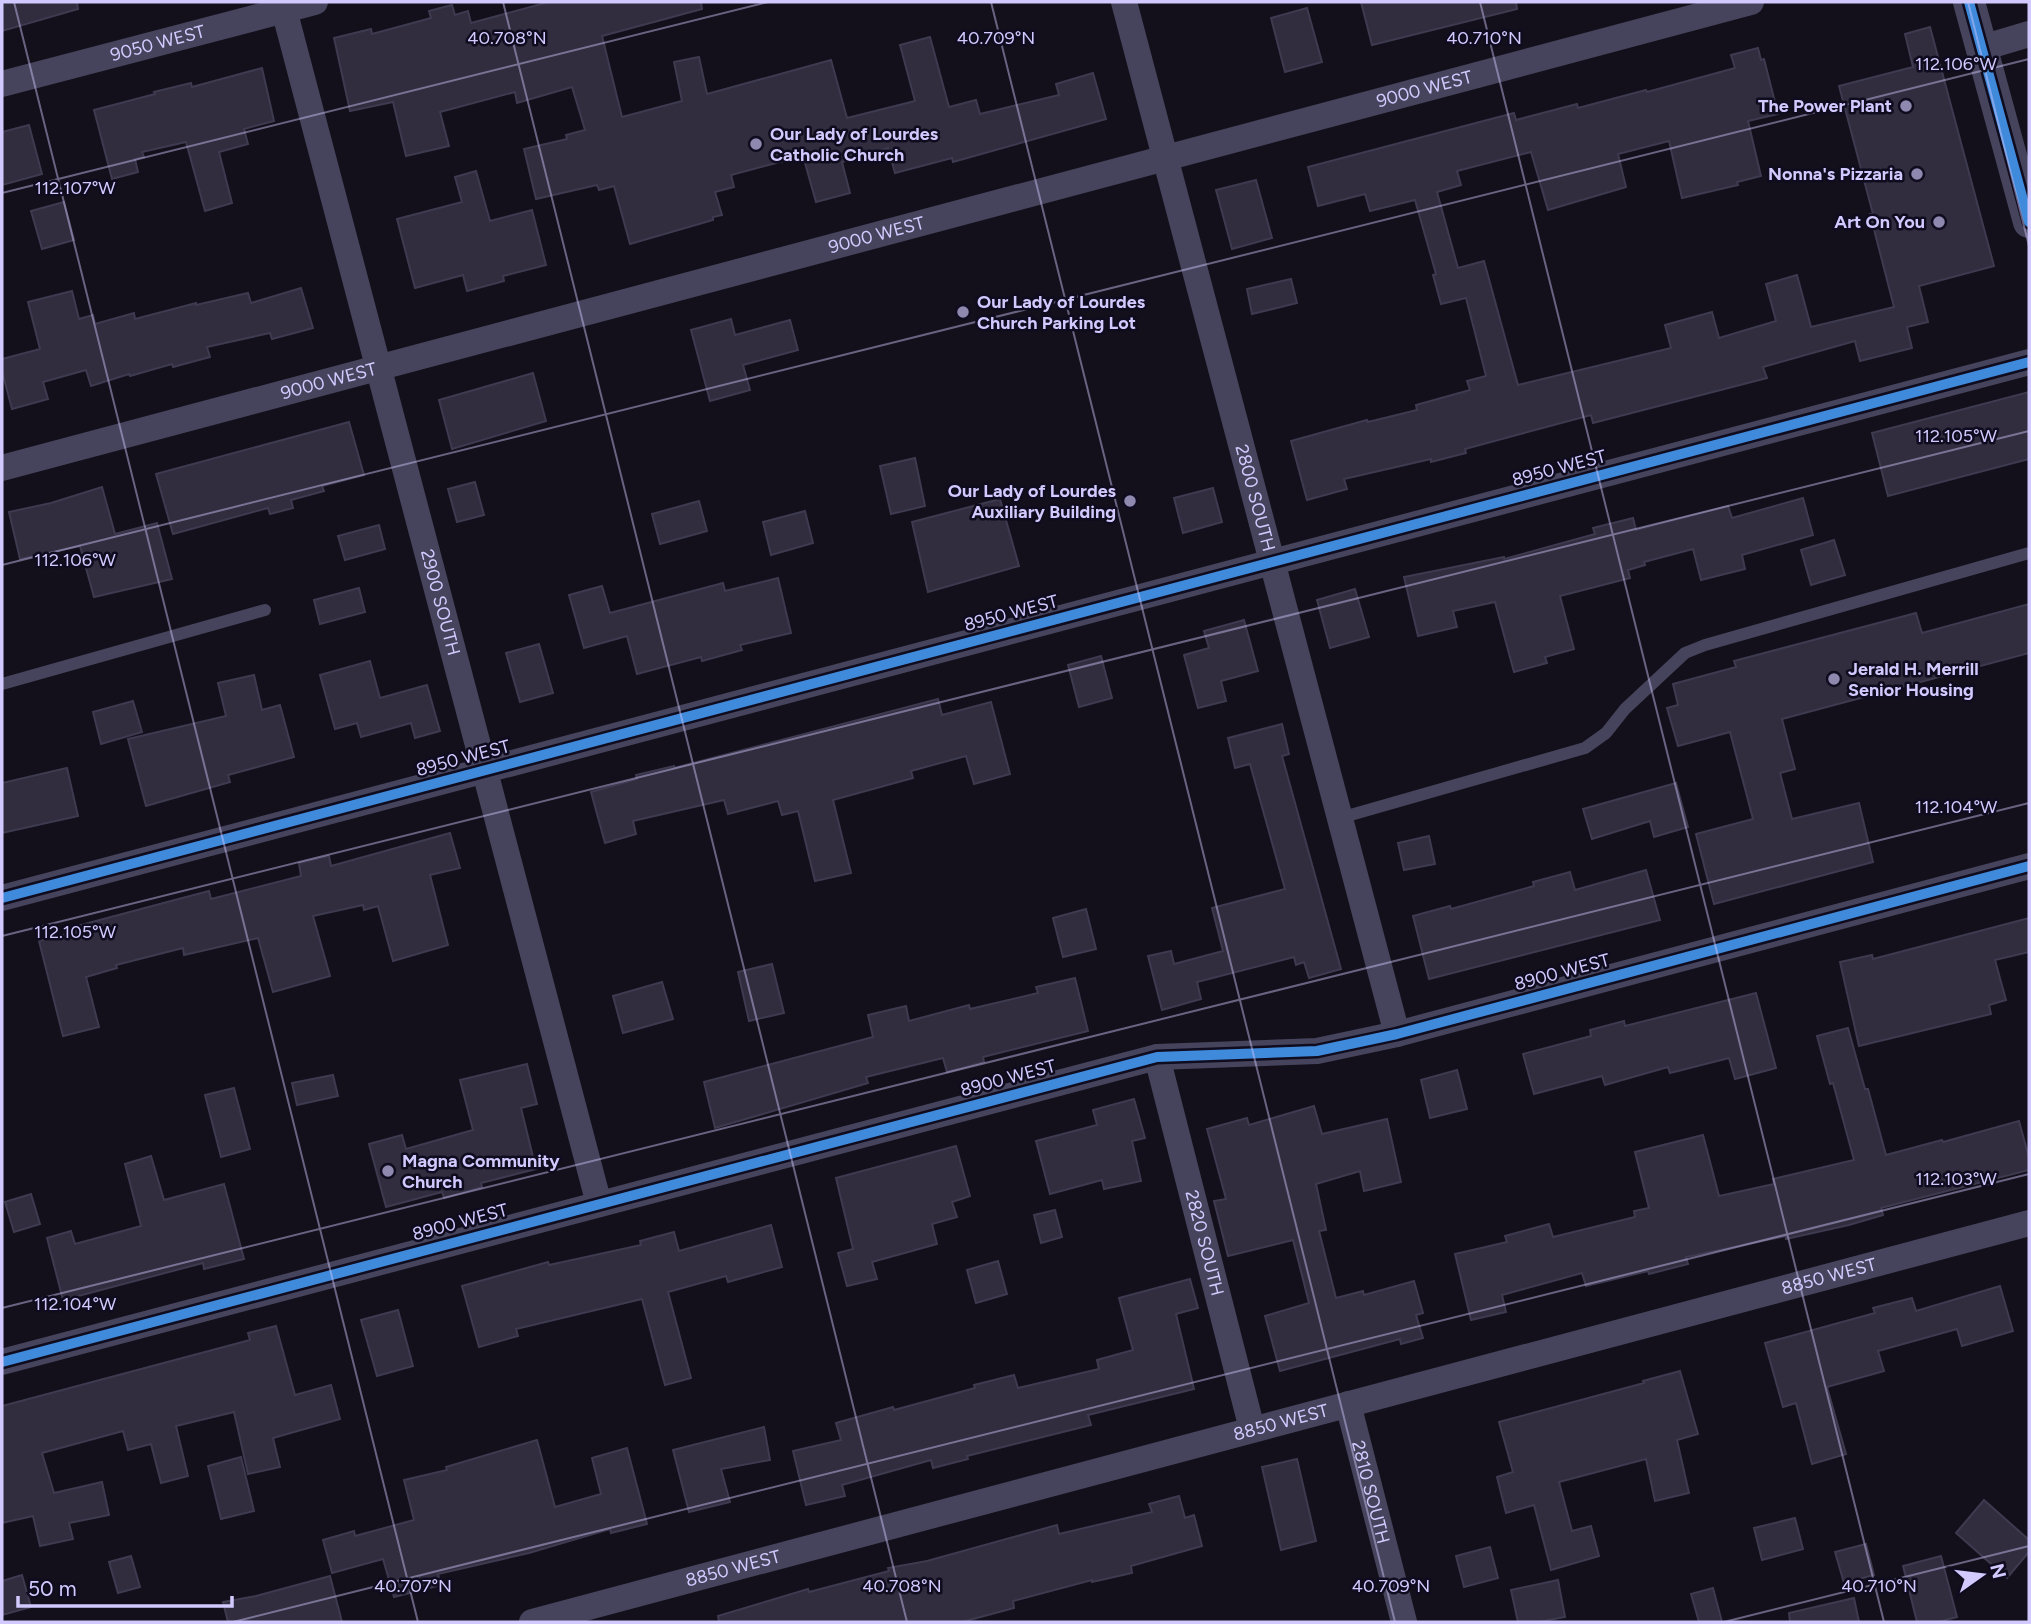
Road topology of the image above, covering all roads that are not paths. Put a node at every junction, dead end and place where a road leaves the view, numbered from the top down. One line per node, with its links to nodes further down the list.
1 (314, 2): 5 (street, 9050 WEST)
2 (1124, 2): 9 (street, 2800 SOUTH)
3 (1751, 2): 9 (street, 9000 WEST)
4 (1969, 2): 7 (street)
5 (283, 6): 8 (street, 9050 WEST); 12 (street, 2900 SOUTH)
6 (2029, 34): 7 (street)
7 (1982, 48): 10 (street)
8 (2, 84)
9 (1165, 158): 12 (street, 9000 WEST); 15 (street, 2800 SOUTH)
10 (2029, 222)
11 (2029, 362): 15 (street, 8950 WEST)
12 (378, 367): 13 (street, 9000 WEST); 18 (street, 2900 SOUTH)
13 (2, 468)
14 (2029, 553): 19 (lane)
15 (1272, 562): 18 (street, 8950 WEST); 19 (street, 2800 SOUTH)
16 (265, 610): 17 (lane)
17 (2, 684)
18 (485, 770): 21 (street, 8950 WEST); 24 (street, 2900 SOUTH)
19 (1340, 818): 22 (street, 2800 SOUTH)
20 (2029, 866): 22 (street, 8900 WEST)
21 (2, 898)
22 (1397, 1034): 23 (street, 8900 WEST)
23 (1157, 1057): 24 (street, 8900 WEST); 28 (street, 2820 SOUTH)
24 (599, 1204): 26 (street, 8900 WEST)
25 (2029, 1223): 27 (street, 8850 WEST)
26 (2, 1362)
27 (1348, 1404): 28 (street, 8850 WEST); 30 (street, 2810 SOUTH)
28 (1252, 1429): 29 (street, 8850 WEST)
29 (532, 1622)
30 (1404, 1622)

